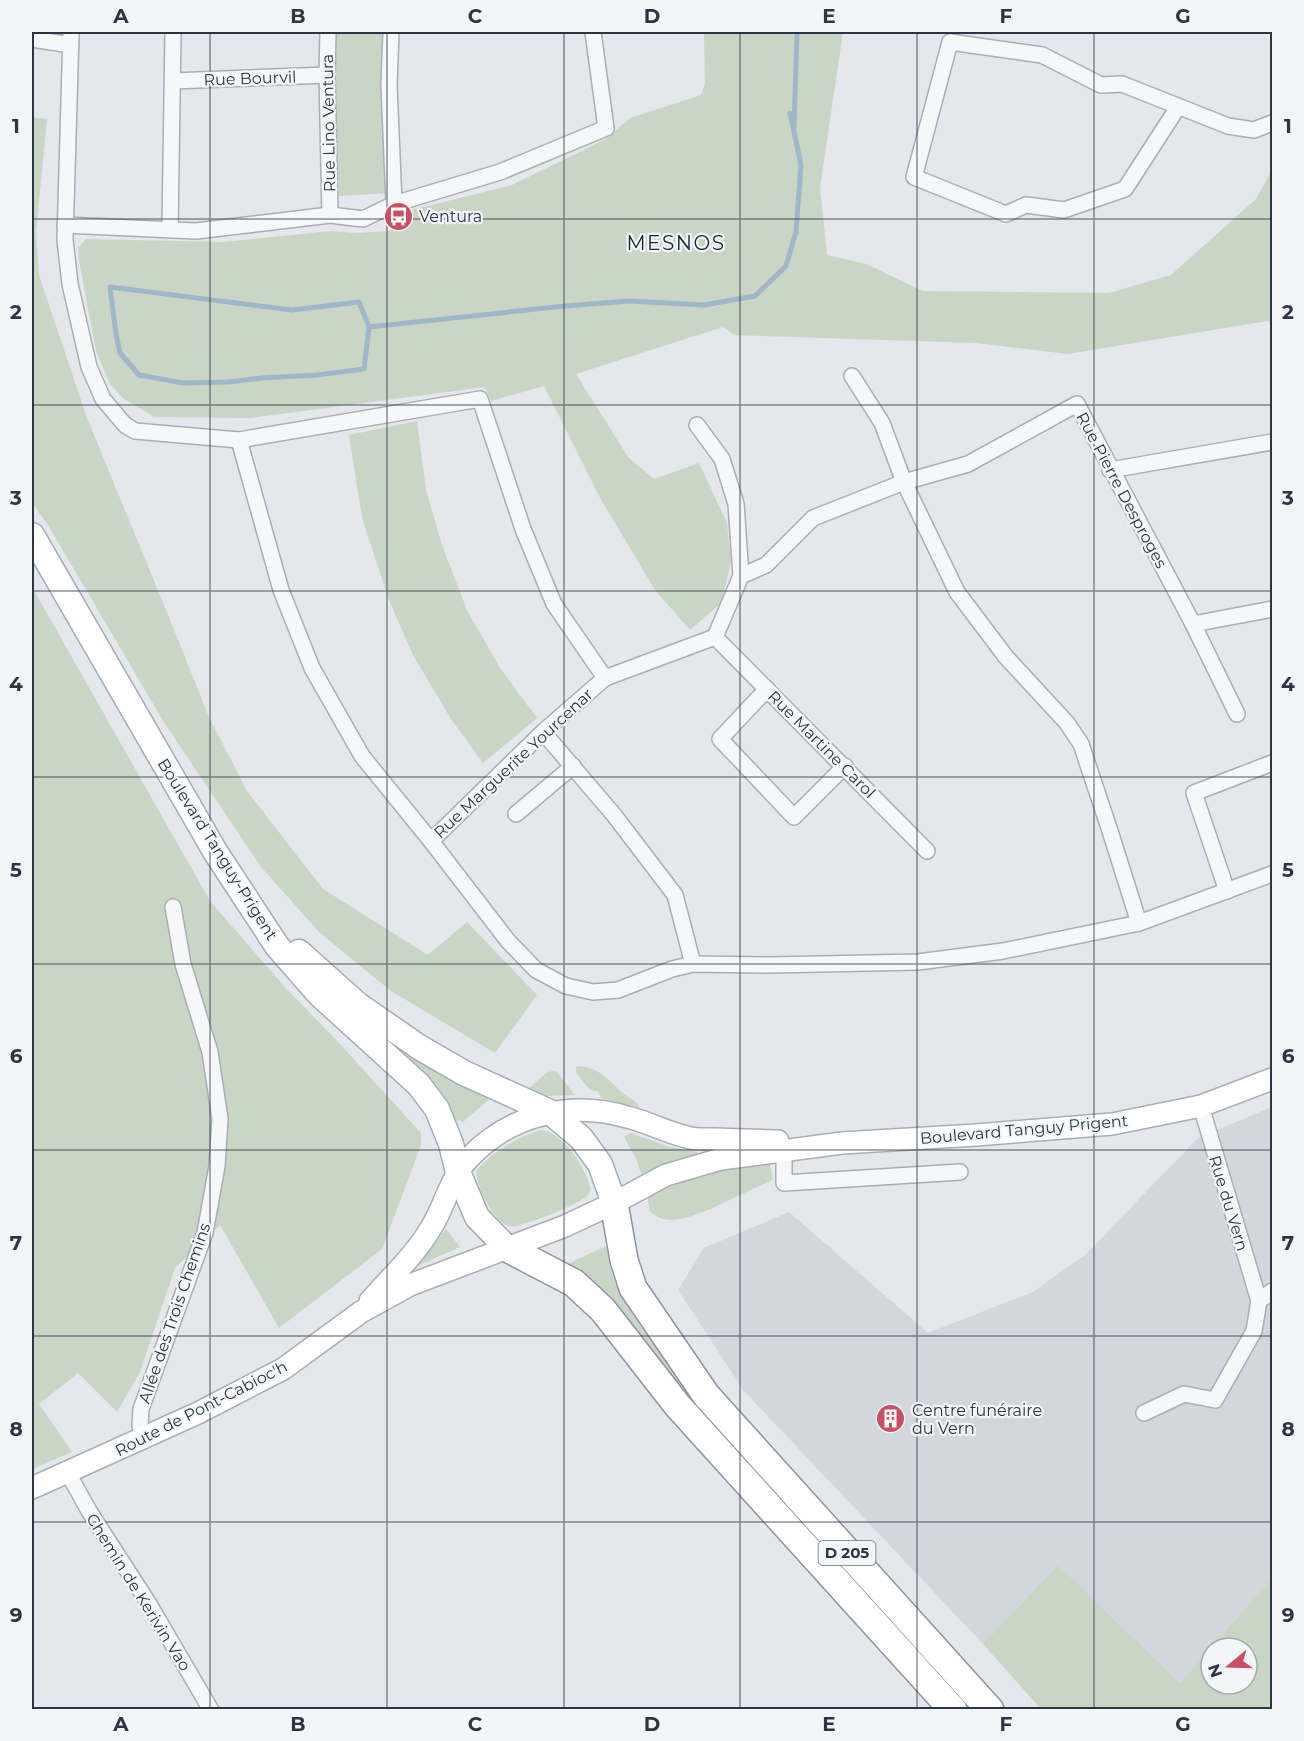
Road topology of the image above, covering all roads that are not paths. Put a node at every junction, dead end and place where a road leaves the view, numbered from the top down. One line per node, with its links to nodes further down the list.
1 (173, 32): 8 (street)
2 (328, 32): 7 (street, Rue Lino Ventura)
3 (391, 32): 11 (street)
4 (593, 32): 11 (street)
5 (71, 38): 6 (street); 13 (street)
6 (32, 39)
7 (327, 75): 8 (street, Rue Bourvil); 12 (street, Rue Lino Ventura)
8 (173, 81): 14 (street)
9 (1178, 107): 9 (street); 10 (street)
10 (1272, 123)
11 (394, 204): 12 (street)
12 (330, 214): 14 (street)
13 (65, 225): 14 (street); 17 (street)
14 (170, 229)
15 (852, 376): 20 (street)
16 (697, 425): 22 (street)
17 (239, 440): 26 (street); 34 (street, Rue Marguerite Yourcenar)
18 (1272, 442): 19 (street)
19 (1110, 470): 20 (street, Rue Pierre Desproges); 24 (street, Rue Pierre Desproges)
20 (904, 482): 22 (street); 40 (street)
21 (32, 535): 38 (main road, Boulevard Tanguy-Prigent)
22 (741, 576): 25 (street)
23 (1272, 609): 24 (street)
24 (1193, 624): 28 (street, Rue Pierre Desproges)
25 (715, 637): 26 (street, Rue Marguerite Yourcenar); 27 (street, Rue Martine Carol)
26 (605, 678): 29 (street, Rue Marguerite Yourcenar)
27 (766, 689): 32 (street, Rue Martine Carol); 32 (street)
28 (1237, 714)
29 (543, 732): 31 (street); 34 (street, Rue Marguerite Yourcenar)
30 (1272, 763): 37 (street)
31 (573, 766): 33 (street); 41 (street)
32 (845, 766): 35 (street, Rue Martine Carol)
33 (516, 814)
34 (431, 841): 41 (street)
35 (927, 851)
36 (1272, 874): 37 (street)
37 (1227, 891): 40 (street)
38 (243, 894): 44 (main road, Boulevard Tanguy Prigent); 47 (main road, Boulevard Tanguy-Prigent)
39 (173, 907): 55 (street, Allée des Trois Chemins)
40 (1139, 923): 41 (street)
41 (693, 964)
42 (1272, 1079): 43 (street, Boulevard Tanguy Prigent)
43 (1201, 1106): 45 (street, Boulevard Tanguy Prigent); 52 (street, Rue du Vern)
44 (550, 1112): 45 (street, Boulevard Tanguy Prigent); 47 (street, Boulevard Tanguy Prigent); 49 (main road, Boulevard Tanguy Prigent)
45 (842, 1143): 46 (street, Boulevard Tanguy Prigent)
46 (784, 1150): 48 (street); 49 (street, Boulevard Tanguy Prigent)
47 (458, 1172): 50 (main road, Boulevard Tanguy-Prigent); 53 (street, Route de Pont-Cabioc'h)
48 (960, 1172)
49 (614, 1203): 50 (street); 60 (highway, D 205)
50 (507, 1248): 53 (street, Route de Pont-Cabioc'h); 59 (highway, D 205)
51 (1272, 1291): 52 (street)
52 (1259, 1301): 54 (street, Rue du Vern)
53 (361, 1312): 55 (street, Route de Pont-Cabioc'h)
54 (1144, 1413)
55 (143, 1438): 56 (street, Route de Pont-Cabioc'h)
56 (68, 1473): 57 (street, Route de Pont-Cabioc'h); 58 (street, Chemin de Kerivin Vao)
57 (32, 1488)
58 (211, 1710)
59 (953, 1710)
60 (990, 1710)

